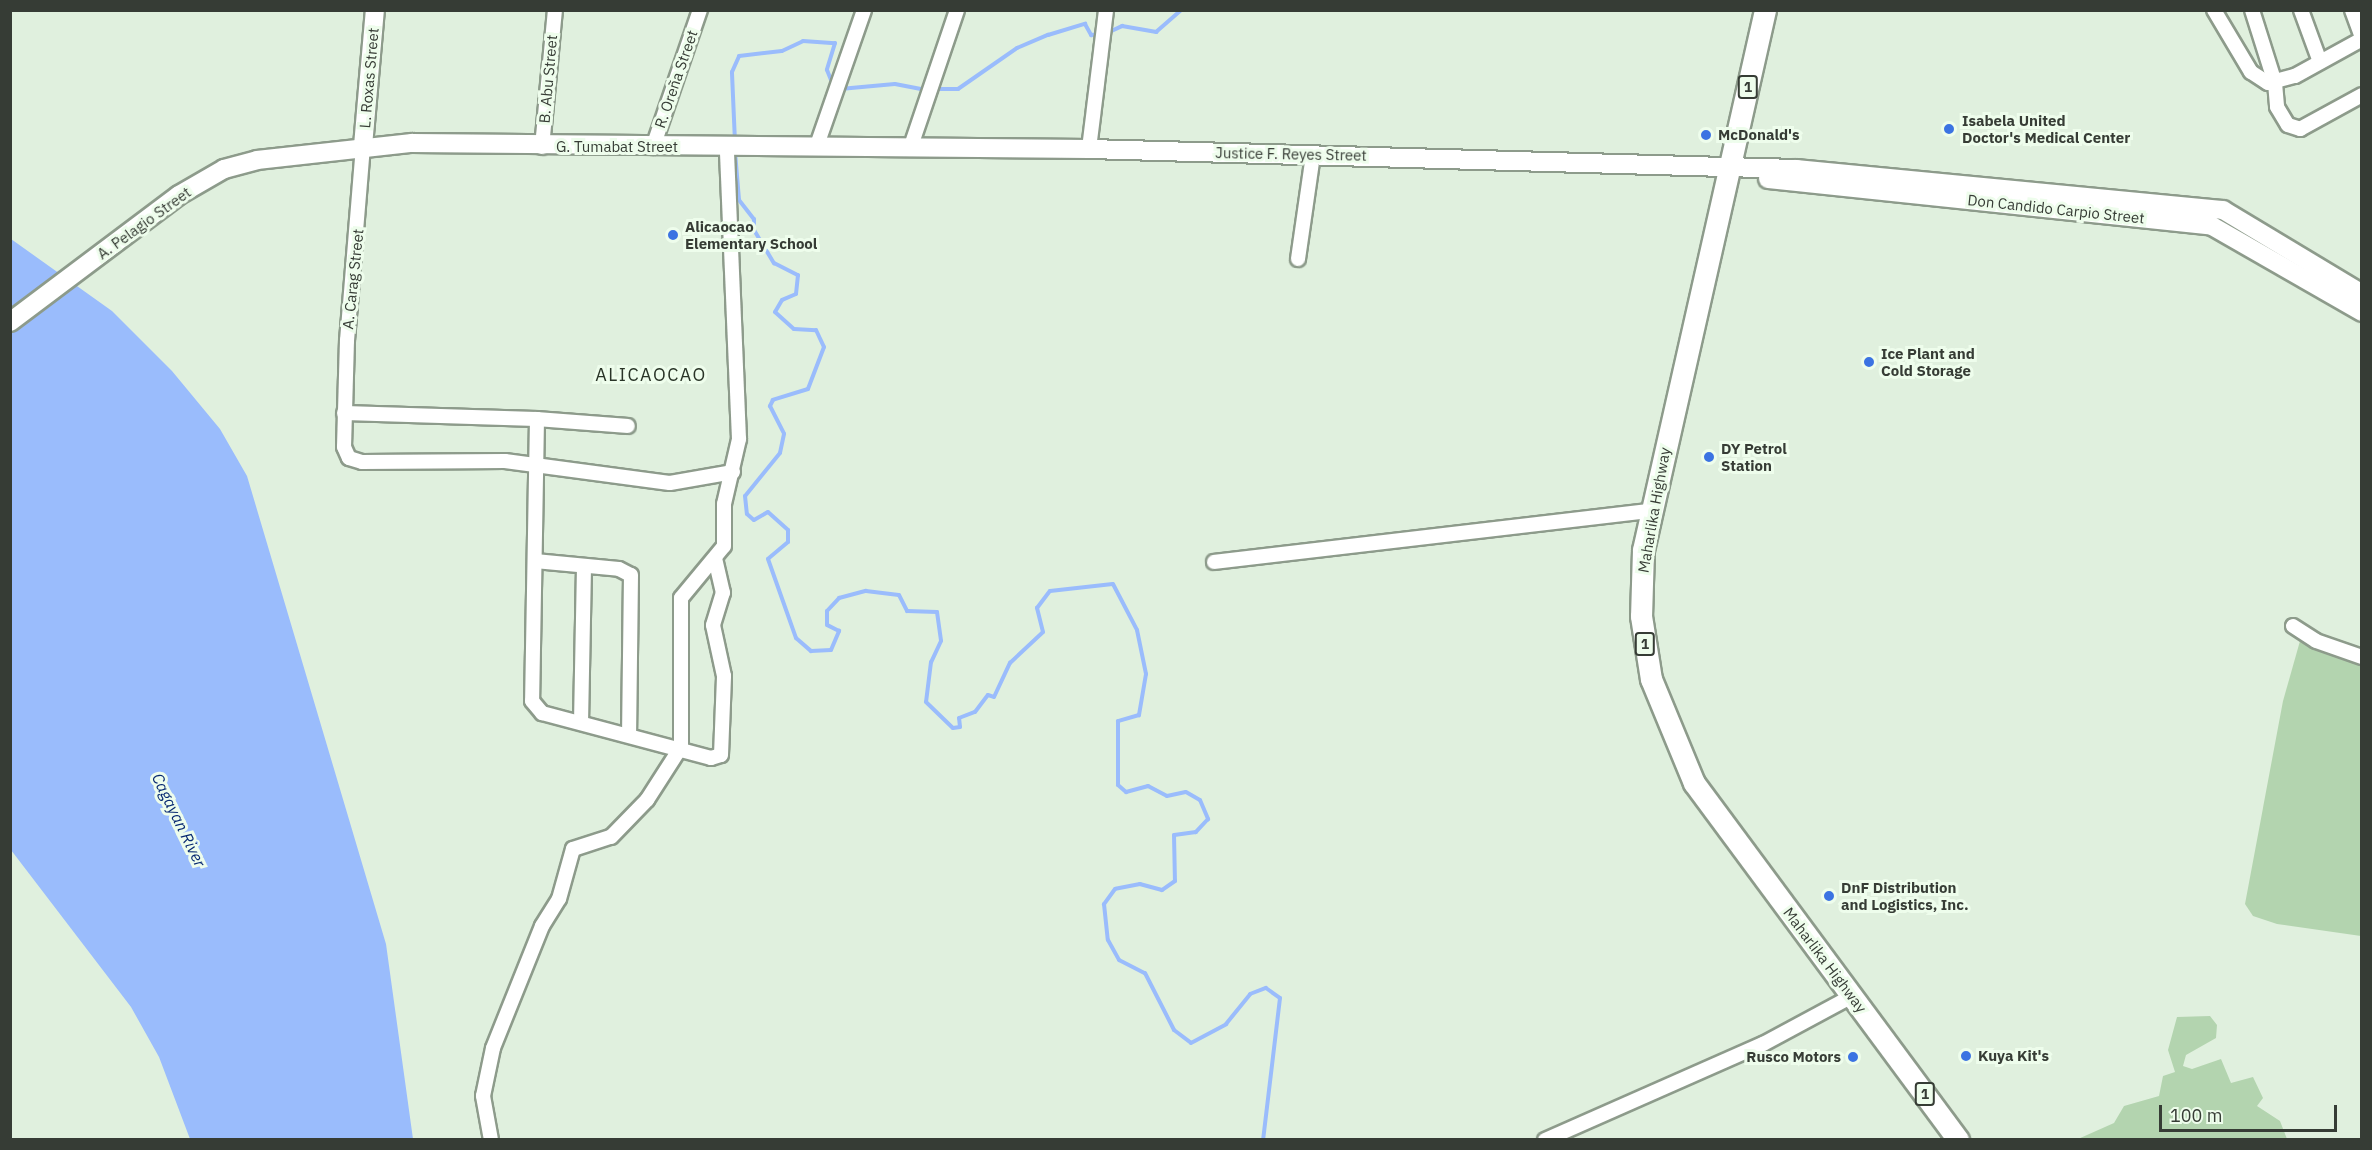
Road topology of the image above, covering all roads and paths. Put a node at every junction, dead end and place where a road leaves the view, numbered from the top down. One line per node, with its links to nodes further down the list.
1 (375, 10): 16 (main road, L. Roxas Street)
2 (555, 10): 17 (street, B. Abu Street)
3 (700, 10): 18 (street, R. Oreña Street)
4 (864, 10): 20 (street)
5 (957, 10): 22 (street)
6 (1106, 10): 23 (street)
7 (1766, 10): 25 (main road, Maharlika Highway / 1)
8 (2214, 10): 14 (street)
9 (2252, 10): 14 (street)
10 (2301, 10): 13 (street)
11 (2352, 10): 12 (street)
12 (2361, 38): 13 (street)
13 (2320, 62): 14 (street)
14 (2275, 83): 15 (street)
15 (2361, 95)
16 (363, 146): 17 (main road, G. Tumabat Street); 29 (main road, A. Pelagio Street); 30 (street, A. Carag Street)
17 (542, 147): 18 (main road, G. Tumabat Street)
18 (653, 147): 19 (main road, G. Tumabat Street)
19 (733, 148): 20 (main road, G. Tumabat Street); 34 (street)
20 (816, 148): 21 (main road, G. Tumabat Street)
21 (871, 148): 22 (main road, Justice F. Reyes Street)
22 (910, 149): 23 (main road, Justice F. Reyes Street)
23 (1089, 149): 24 (main road, Justice F. Reyes Street)
24 (1313, 155): 25 (main road, Justice F. Reyes Street); 26 (street)
25 (1723, 169): 27 (main road, Don Candido Carpio Street); 28 (main road, Don Candido Carpio Street); 35 (main road, Maharlika Highway / 1)
26 (1298, 259)
27 (2361, 294)
28 (2361, 312)
29 (10, 322)
30 (344, 413): 31 (street); 33 (street, A. Carag Street)
31 (537, 419): 32 (street); 33 (street)
32 (628, 426)
33 (536, 465): 34 (street); 37 (street)
34 (733, 472): 36 (street)
35 (1650, 511): 38 (street); 45 (main road, Maharlika Highway / 1)
36 (715, 559): 44 (street); 44 (street)
37 (535, 561): 39 (street); 42 (street)
38 (1214, 562)
39 (584, 566): 42 (street); 43 (street)
40 (2293, 626): 41 (street)
41 (2361, 657)
42 (580, 723): 43 (street)
43 (629, 735): 44 (street)
44 (681, 747): 46 (street)
45 (1852, 996): 47 (street); 48 (main road, Maharlika Highway / 1)
46 (491, 1140)
47 (1545, 1140)
48 (1958, 1140)

